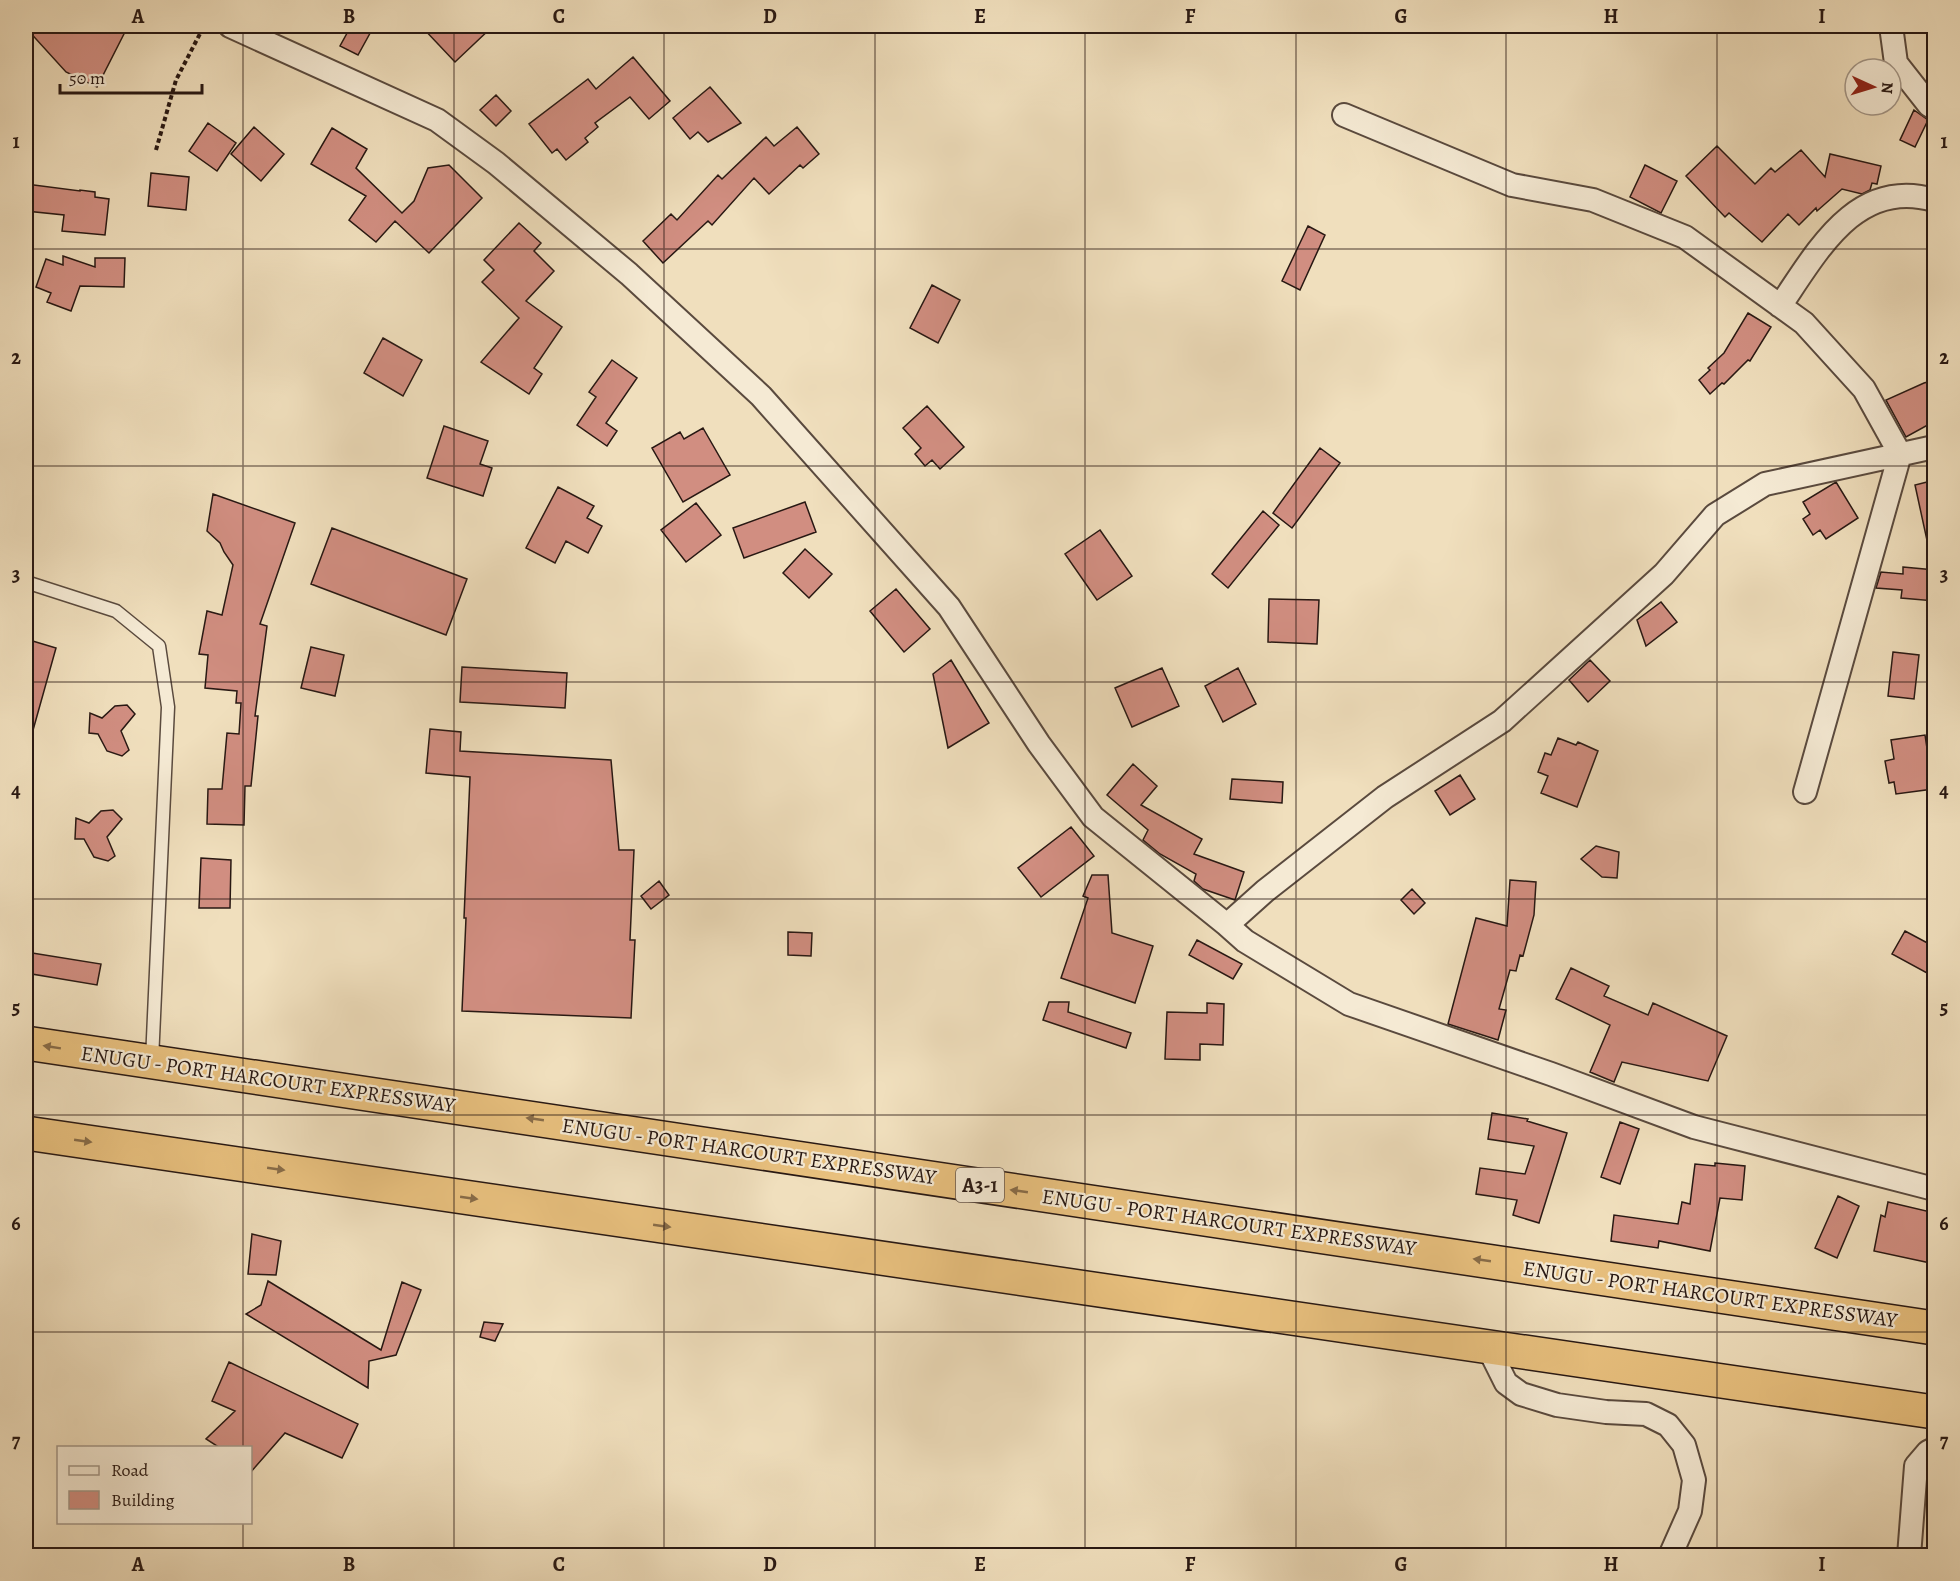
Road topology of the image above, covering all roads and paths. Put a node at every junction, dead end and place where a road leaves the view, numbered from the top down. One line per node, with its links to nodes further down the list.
1 (204, 26): 6 (path)
2 (230, 26): 13 (street)
3 (1891, 26): 4 (street)
4 (1935, 108)
5 (1344, 115): 8 (street)
6 (156, 150)
7 (1935, 200): 8 (street)
8 (1780, 306): 10 (street)
9 (1935, 447): 10 (street)
10 (1900, 454): 12 (street); 13 (street)
11 (26, 582): 15 (lane)
12 (1805, 792)
13 (1227, 925): 17 (street)
14 (26, 1043): 15 (highway, ENUGU - PORT HARCOURT EXPRESSWAY / A3-1, one-way to 14)
15 (152, 1062): 18 (highway, ENUGU - PORT HARCOURT EXPRESSWAY / A3-1, one-way to 15)
16 (26, 1133): 19 (highway, one-way to 19)
17 (1935, 1189)
18 (1935, 1328)
19 (1488, 1347): 20 (highway); 22 (street)
20 (1935, 1412)
21 (1935, 1449): 23 (street)
22 (1670, 1556)
23 (1909, 1556)

